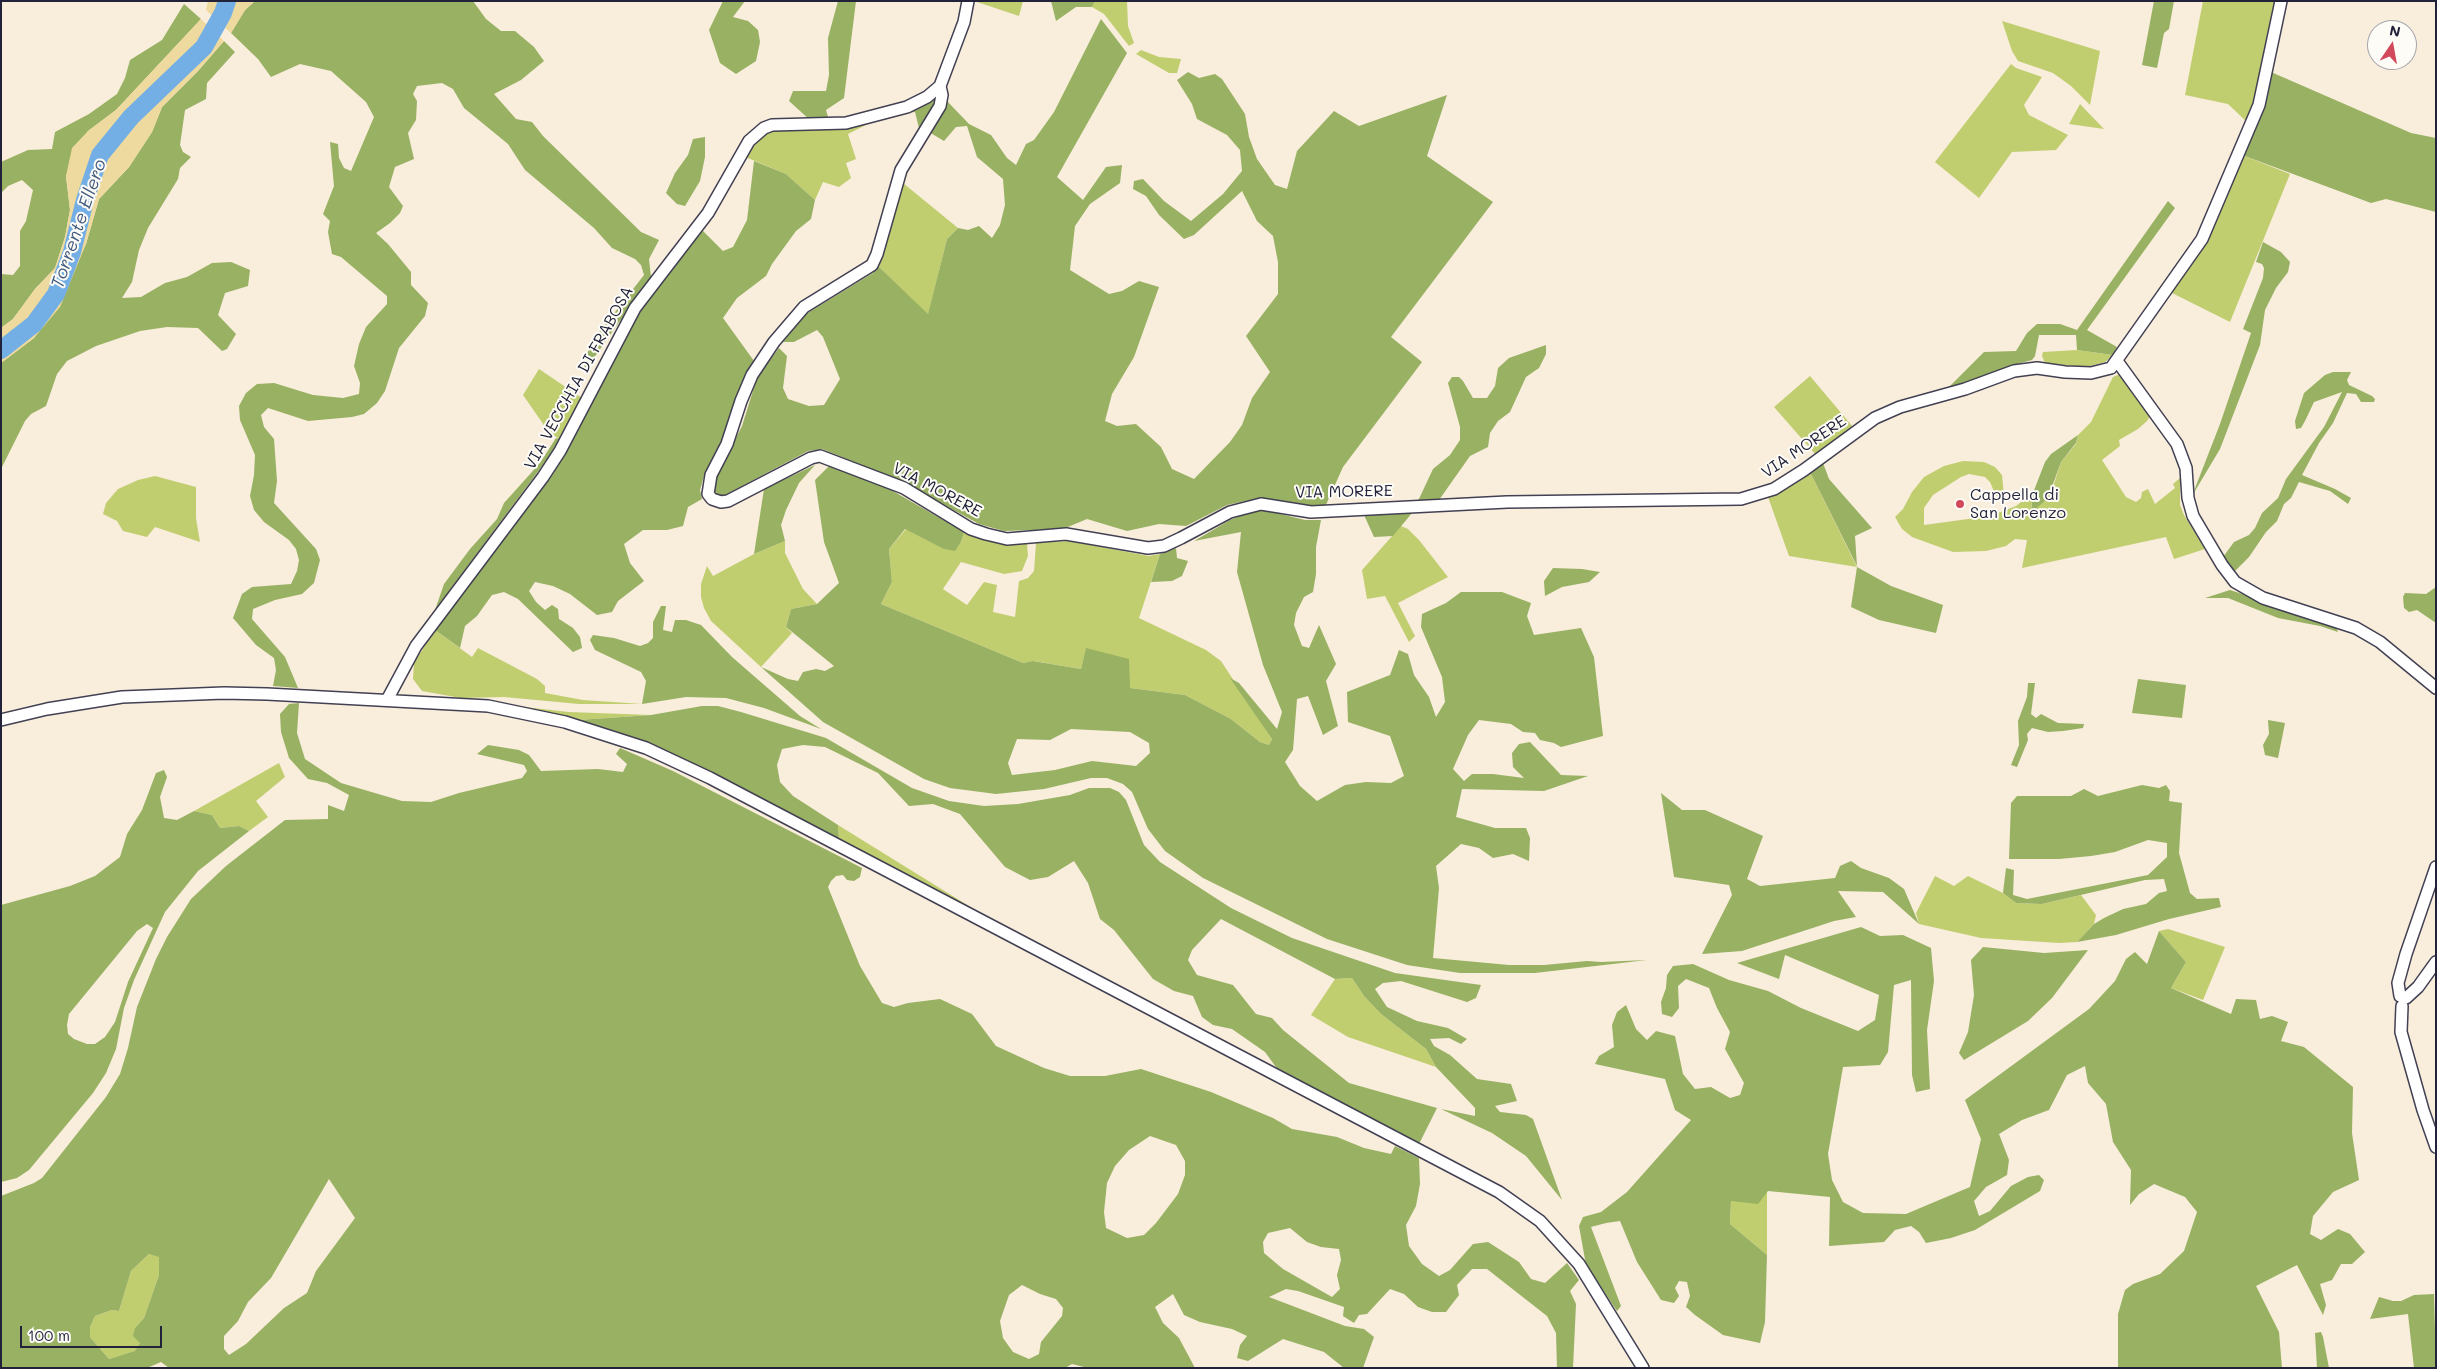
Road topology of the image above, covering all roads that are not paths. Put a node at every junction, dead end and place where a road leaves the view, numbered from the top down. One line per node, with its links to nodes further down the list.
1 (968, 1): 3 (street)
2 (2281, 1): 4 (street)
3 (940, 86): 4 (street, VIA MORERE); 6 (street, VIA VECCHIA DI FRABOSA)
4 (2117, 361): 5 (street)
5 (2436, 688)
6 (387, 700): 7 (street); 12 (street)
7 (1, 720)
8 (2436, 867): 10 (street)
9 (2436, 962): 10 (street)
10 (2402, 1000): 11 (street)
11 (2436, 1147)
12 (1643, 1368)

